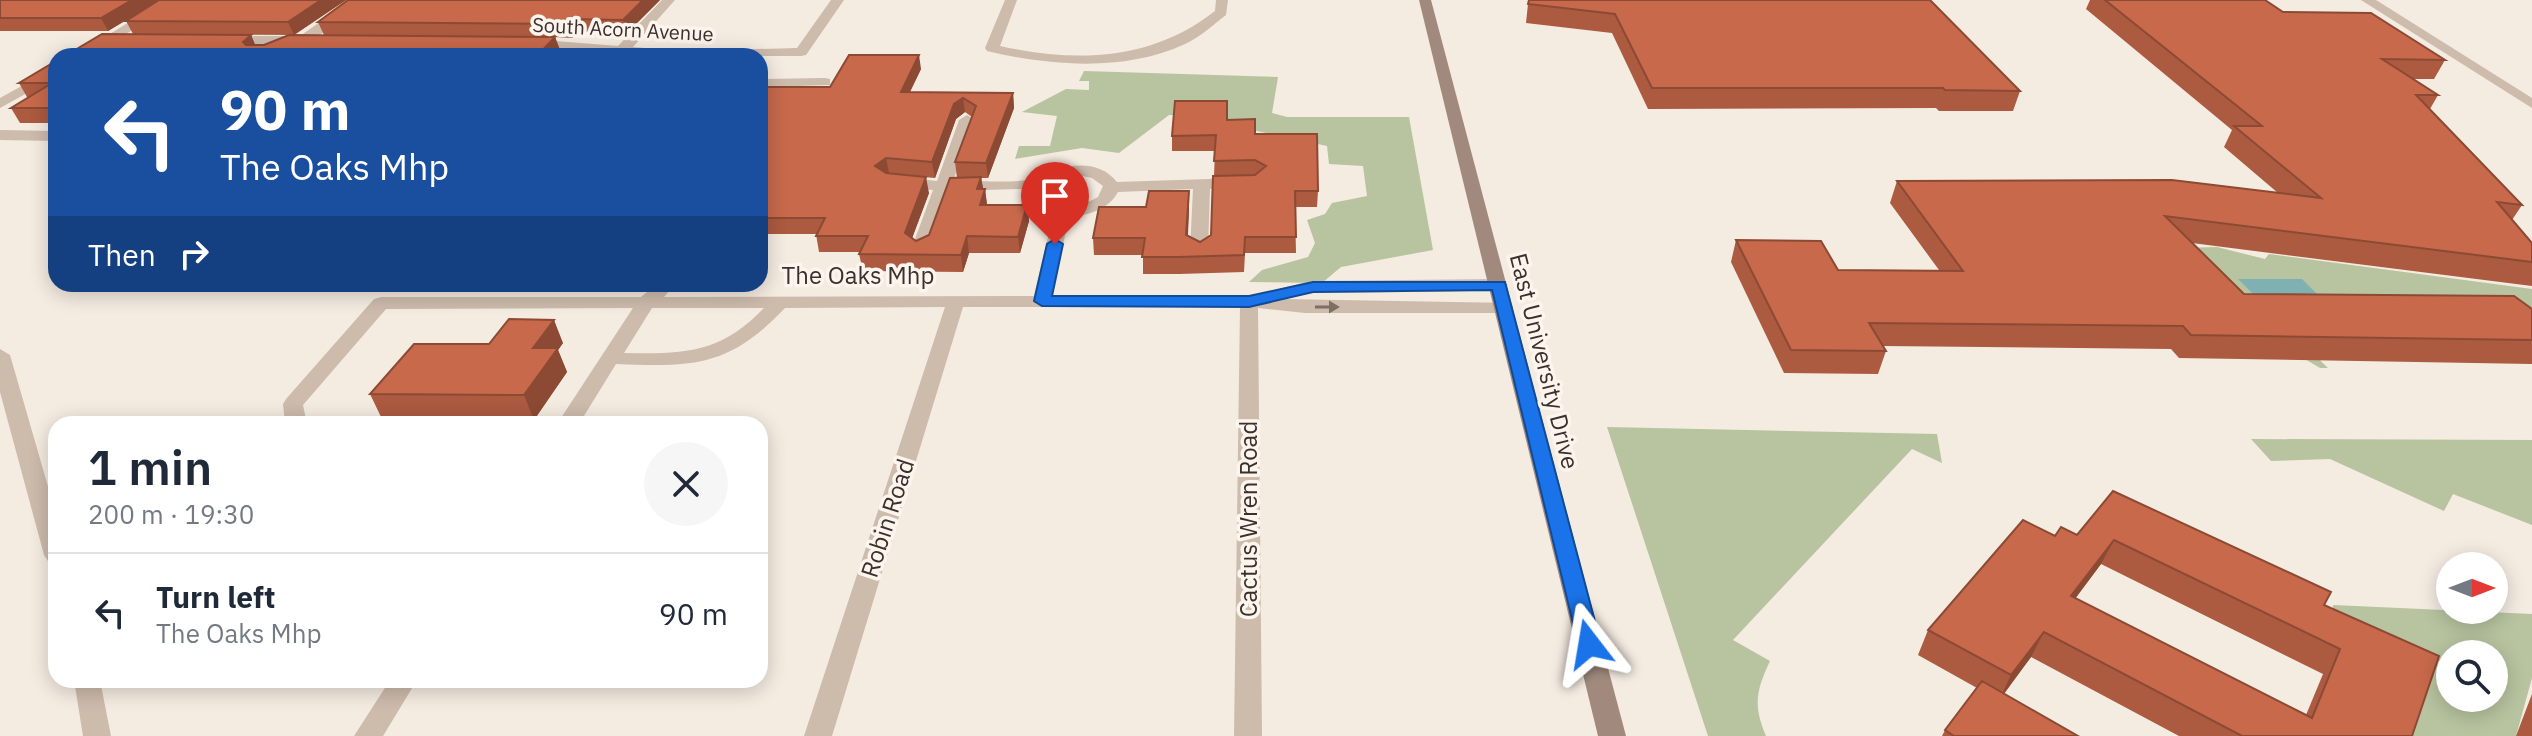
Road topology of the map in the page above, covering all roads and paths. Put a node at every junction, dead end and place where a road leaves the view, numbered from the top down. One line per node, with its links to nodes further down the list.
1 (174, 0): 12 (street)
2 (359, 0): 10 (street)
3 (669, 0): 18 (street)
4 (838, 0): 19 (street, South Acorn Avenue)
5 (1011, 0): 6 (street)
6 (1222, 0)
7 (1425, 0): 37 (main road, East University Drive)
8 (2367, 0): 24 (street)
9 (219, 40): 10 (street)
10 (303, 40): 11 (street); 16 (street)
11 (334, 40)
12 (107, 41): 13 (street); 15 (street)
13 (139, 41)
14 (520, 43): 17 (street, South Acorn Avenue)
15 (95, 48)
16 (272, 48)
17 (606, 48)
18 (624, 48)
19 (768, 53)
20 (48, 76): 23 (street)
21 (825, 82): 22 (street)
22 (768, 83)
23 (0, 104)
24 (2532, 104)
25 (967, 120): 32 (street)
26 (0, 135): 27 (street)
27 (48, 136)
28 (889, 181): 32 (street)
29 (1255, 183): 31 (street)
30 (1032, 184): 32 (street); 33 (street); 34 (street)
31 (1202, 184): 33 (street); 36 (street)
32 (941, 186): 35 (street)
33 (1112, 187): 34 (street)
34 (1062, 212): 40 (street)
35 (920, 250)
36 (1199, 251)
37 (1499, 285): 43 (street, The Oaks Mhp); 44 (main road, East University Drive)
38 (658, 292): 41 (street)
39 (956, 301): 40 (street, The Oaks Mhp); 42 (street, The Oaks Mhp); 54 (street, Robin Road)
40 (1042, 301): 43 (street, The Oaks Mhp)
41 (646, 302): 42 (street, The Oaks Mhp); 46 (street); 47 (street, The Oaks Mhp)
42 (780, 302): 46 (street)
43 (1249, 302): 44 (street, The Oaks Mhp, one-way to 44); 55 (street, Cactus Wren Road)
44 (1504, 307): 56 (main road, East University Drive)
45 (0, 355): 49 (street)
46 (609, 358): 48 (street)
47 (295, 416)
48 (573, 416)
49 (48, 526)
50 (88, 688): 52 (street)
51 (399, 688): 53 (street)
52 (97, 736)
53 (368, 736)
54 (818, 736)
55 (1248, 736)
56 (1612, 736)

